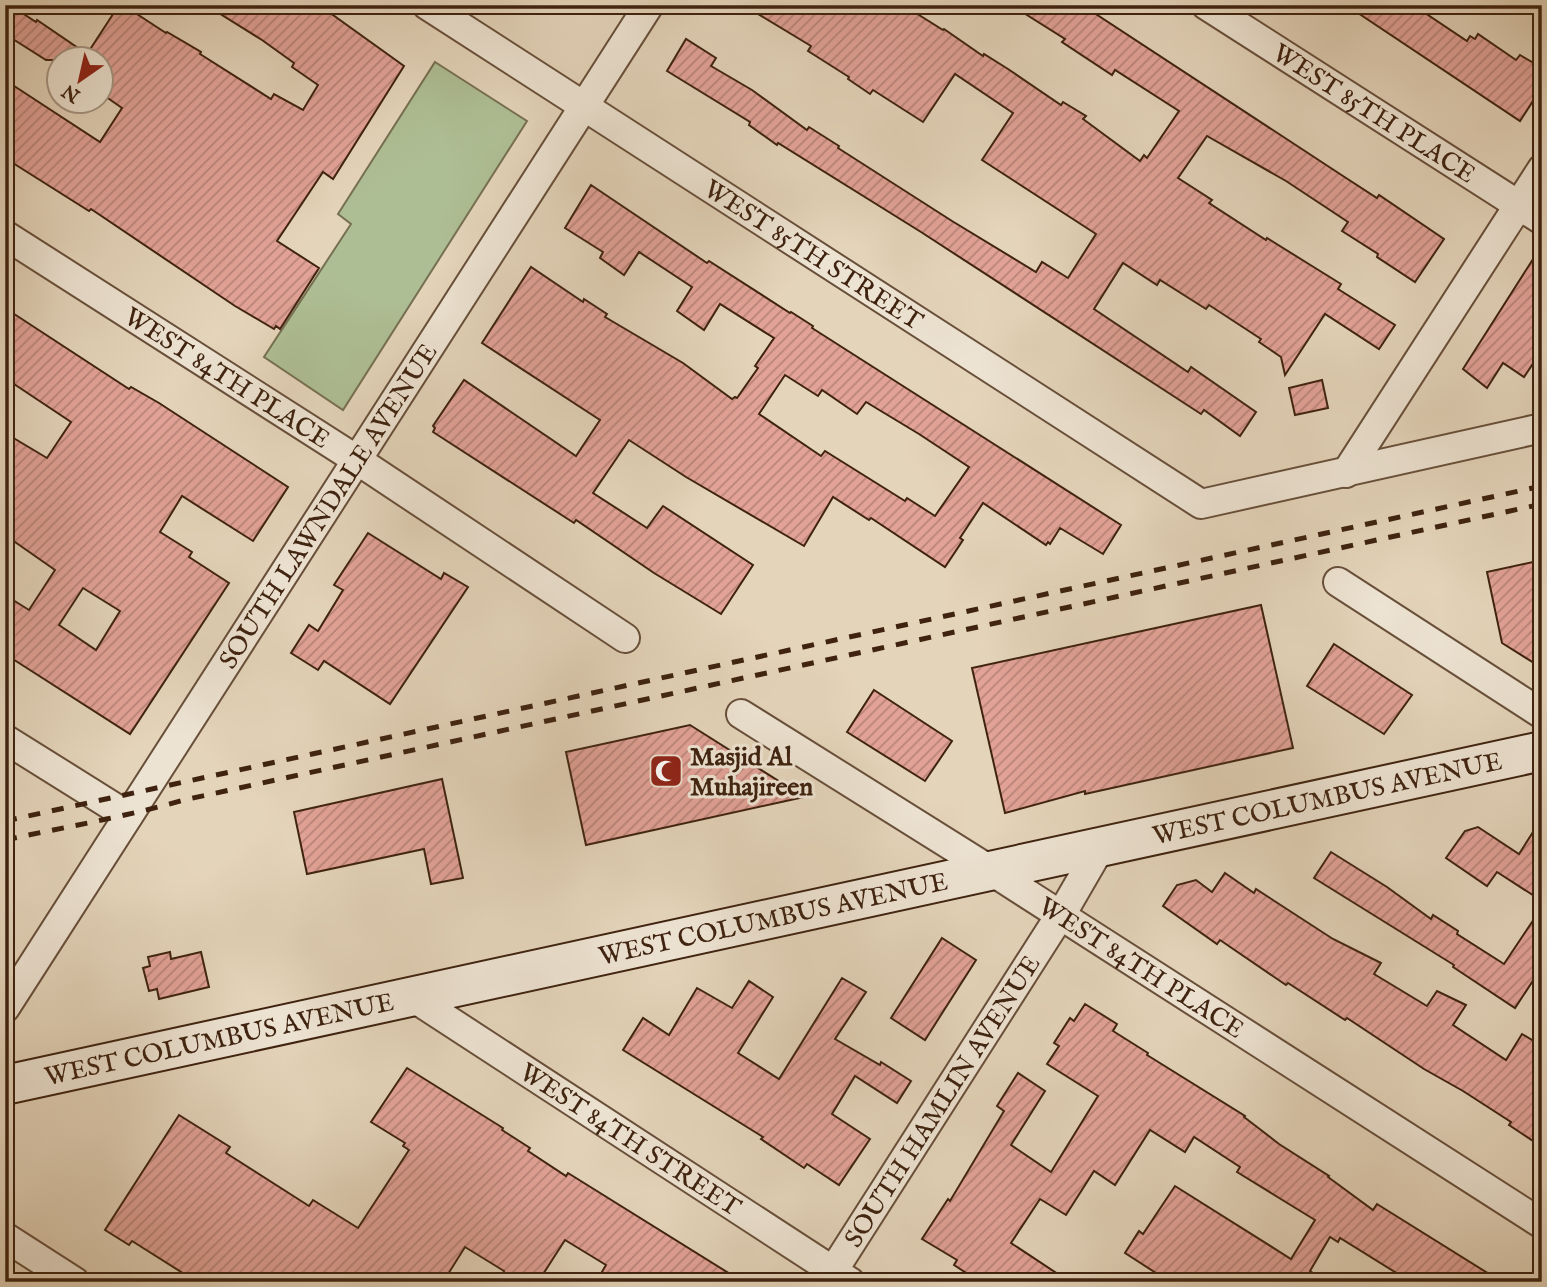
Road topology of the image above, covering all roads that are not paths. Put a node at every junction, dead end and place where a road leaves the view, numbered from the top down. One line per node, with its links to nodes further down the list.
1 (427, 5): 4 (street, WEST 85TH STREET)
2 (649, 5): 4 (street, SOUTH LAWNDALE AVENUE)
3 (1206, 5): 6 (street, WEST 85TH PLACE)
4 (584, 107): 10 (street, SOUTH LAWNDALE AVENUE); 11 (street, WEST 85TH STREET)
5 (1542, 169): 6 (street)
6 (1518, 205): 7 (street, WEST 85TH PLACE); 11 (street)
7 (1542, 220)
8 (5, 235): 10 (street, WEST 84TH PLACE)
9 (1542, 428): 11 (street)
10 (357, 460): 13 (street, WEST 84TH PLACE); 18 (street, SOUTH LAWNDALE AVENUE)
11 (1346, 473)
12 (1338, 582): 15 (street)
13 (625, 638)
14 (741, 714): 20 (street, WEST 84TH PLACE)
15 (1542, 714)
16 (5, 739): 18 (street)
17 (1542, 751): 19 (main road, WEST COLUMBUS AVENUE)
18 (128, 816): 23 (street, SOUTH LAWNDALE AVENUE)
19 (1101, 846): 20 (main road, WEST COLUMBUS AVENUE); 21 (street, SOUTH HAMLIN AVENUE)
20 (990, 870): 21 (street, WEST 84TH PLACE); 22 (main road, WEST COLUMBUS AVENUE)
21 (1060, 916): 25 (street, WEST 84TH PLACE); 27 (street, SOUTH HAMLIN AVENUE)
22 (411, 996): 24 (main road, WEST COLUMBUS AVENUE); 27 (street, WEST 84TH STREET)
23 (5, 1008)
24 (5, 1085)
25 (1542, 1224)
26 (5, 1237): 28 (street)
27 (836, 1278)
28 (75, 1282)

